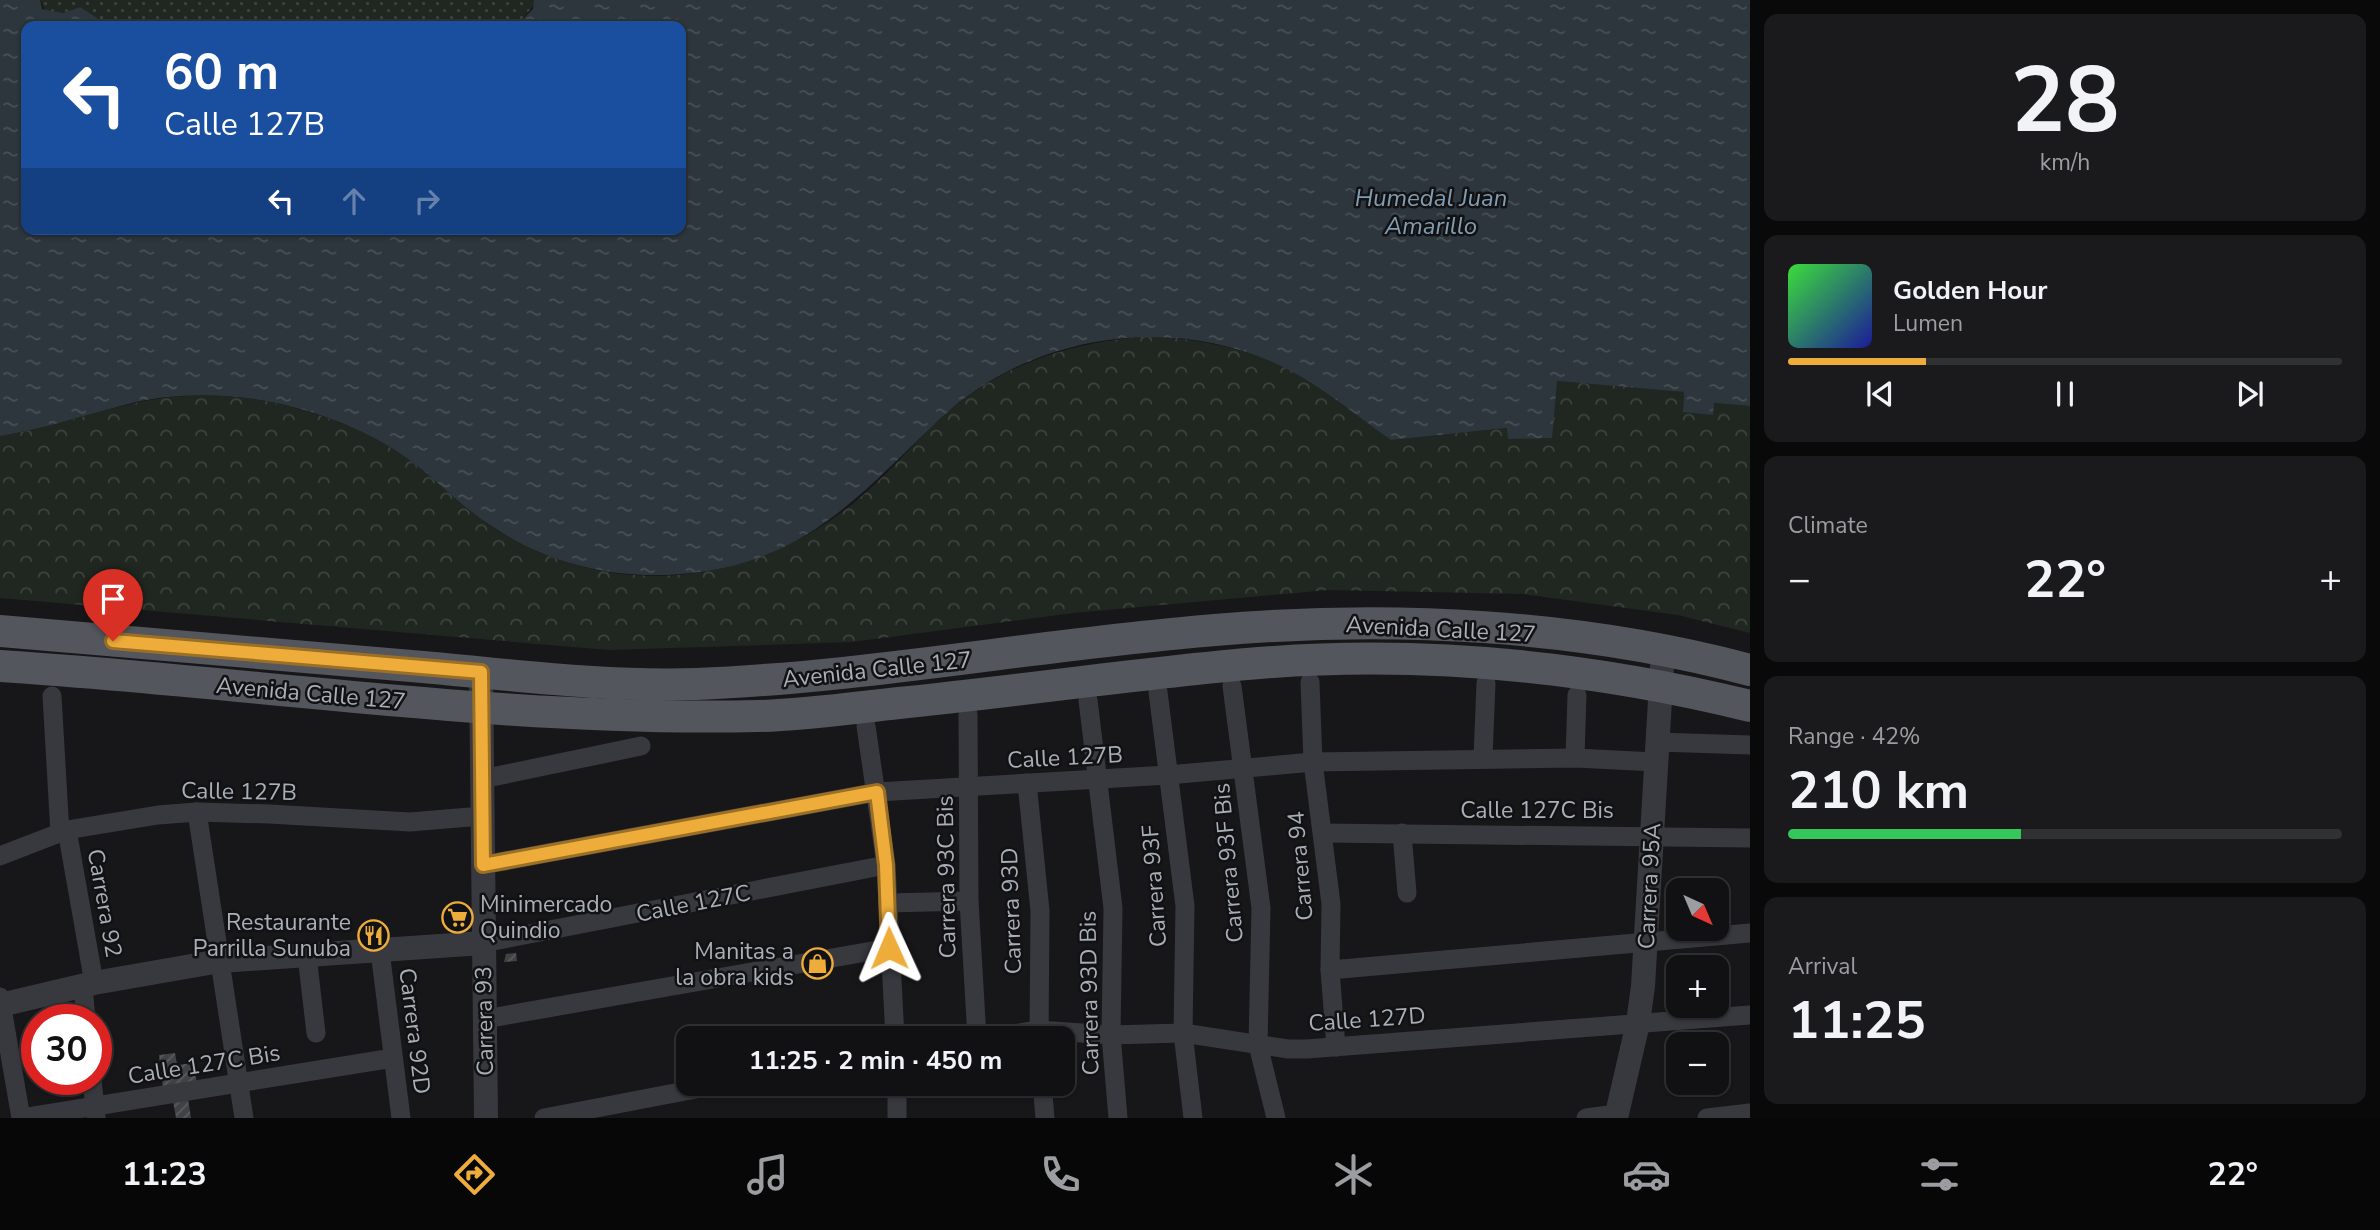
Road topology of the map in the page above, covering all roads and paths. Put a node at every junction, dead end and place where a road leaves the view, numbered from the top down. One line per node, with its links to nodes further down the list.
1 (0, 631): 5 (main road, Avenida Calle 127)
2 (1664, 650): 4 (main road, Avenida Calle 127); 5 (main road, Avenida Calle 127); 9 (street, Carrera 95A)
3 (0, 666): 15 (main road, Avenida Calle 127)
4 (1750, 670)
5 (481, 672): 15 (street, Carrera 93)
6 (1310, 681): 23 (street, Carrera 94)
7 (1486, 683): 21 (street)
8 (1232, 686): 24 (street, Carrera 93F Bis)
9 (1660, 687): 14 (main road, Avenida Calle 127); 15 (main road, Avenida Calle 127); 20 (street, Carrera 95A)
10 (1158, 692): 25 (street, Carrera 93F)
11 (1577, 695): 22 (street)
12 (52, 696): 33 (street, Carrera 92)
13 (1088, 700): 27 (street, Carrera 93D Bis)
14 (1750, 706)
15 (481, 708): 26 (street, Carrera 93)
16 (968, 714): 29 (street, Carrera 93C Bis)
17 (866, 726): 30 (street)
18 (1750, 745): 20 (street, Calle 127B)
19 (641, 746): 26 (street)
20 (1656, 752): 22 (street, Calle 127B); 36 (street, Carrera 95A)
21 (1483, 758): 22 (street, Calle 127B); 23 (street, Calle 127B)
22 (1575, 758)
23 (1313, 762): 24 (street, Calle 127B); 34 (street, Carrera 94)
24 (1244, 768): 25 (street, Calle 127B); 65 (street, Carrera 93F Bis)
25 (1168, 775): 27 (street, Calle 127B); 62 (street, Carrera 93F)
26 (482, 779): 32 (street, Carrera 93)
27 (1097, 780): 28 (street, Calle 127B); 64 (street, Carrera 93D Bis)
28 (1027, 783): 29 (street, Calle 127B); 60 (street, Carrera 93D)
29 (969, 786): 30 (street, Calle 127B); 42 (street, Carrera 93C Bis)
30 (877, 792): 39 (street, Calle 127B); 40 (street)
31 (197, 812): 32 (street, Calle 127B); 33 (street, Calle 127B); 50 (street)
32 (482, 816): 39 (street, Carrera 93)
33 (63, 832): 38 (street, Calle 127B); 52 (street, Carrera 92)
34 (1323, 833): 35 (street, Calle 127C Bis); 51 (street, Carrera 94)
35 (1402, 833): 36 (street, Calle 127C Bis); 41 (street)
36 (1652, 835): 37 (street, Calle 127C Bis); 45 (street, Carrera 95A)
37 (1750, 838)
38 (0, 856)
39 (483, 865): 46 (street, Carrera 93)
40 (886, 865): 43 (street); 46 (street, Calle 127C)
41 (1407, 892)
42 (969, 901): 43 (street); 59 (street, Carrera 93C Bis)
43 (888, 903): 47 (street)
44 (1750, 933): 45 (street)
45 (1646, 941): 51 (street); 57 (street, Carrera 95A)
46 (483, 943): 48 (street, Calle 127C); 56 (street, Carrera 93)
47 (889, 948): 56 (street); 58 (street)
48 (380, 951): 49 (street, Calle 127C); 67 (street, Carrera 92D)
49 (307, 956): 50 (street, Calle 127C); 61 (street)
50 (220, 961): 52 (street, Calle 127C); 68 (street)
51 (1330, 971): 66 (street, Carrera 94)
52 (88, 985): 53 (street, Calle 127C); 54 (street, Carrera 92)
53 (0, 1002): 75 (street)
54 (87, 1004)
55 (1750, 1015): 57 (street, Calle 127D)
56 (485, 1019): 78 (street, Carrera 93)
57 (1638, 1023): 66 (street, Calle 127D); 74 (street, Carrera 95A)
58 (894, 1026)
59 (976, 1026)
60 (1038, 1026)
61 (316, 1033)
62 (1183, 1033): 64 (street, Calle 127D); 65 (street, Calle 127D); 83 (street, Carrera 93F)
63 (1075, 1035): 64 (street, Calle 127D)
64 (1111, 1035): 82 (street, Carrera 93D Bis)
65 (1258, 1045): 66 (street, Calle 127D); 84 (street, Carrera 93F Bis)
66 (1336, 1047)
67 (393, 1058): 68 (street, Calle 127C Bis); 77 (street, Carrera 92D)
68 (239, 1083): 72 (street, Calle 127C Bis); 76 (street)
69 (676, 1093): 79 (street)
70 (897, 1096): 80 (street)
71 (1043, 1096): 81 (street)
72 (95, 1112): 75 (street, Calle 127C Bis)
73 (1750, 1113): 86 (street)
74 (1616, 1116): 85 (street)
75 (22, 1118)
76 (244, 1118)
77 (401, 1118)
78 (486, 1118)
79 (544, 1118)
80 (897, 1118)
81 (1045, 1118)
82 (1118, 1118)
83 (1193, 1118)
84 (1276, 1118)
85 (1586, 1118)
86 (1707, 1118)

